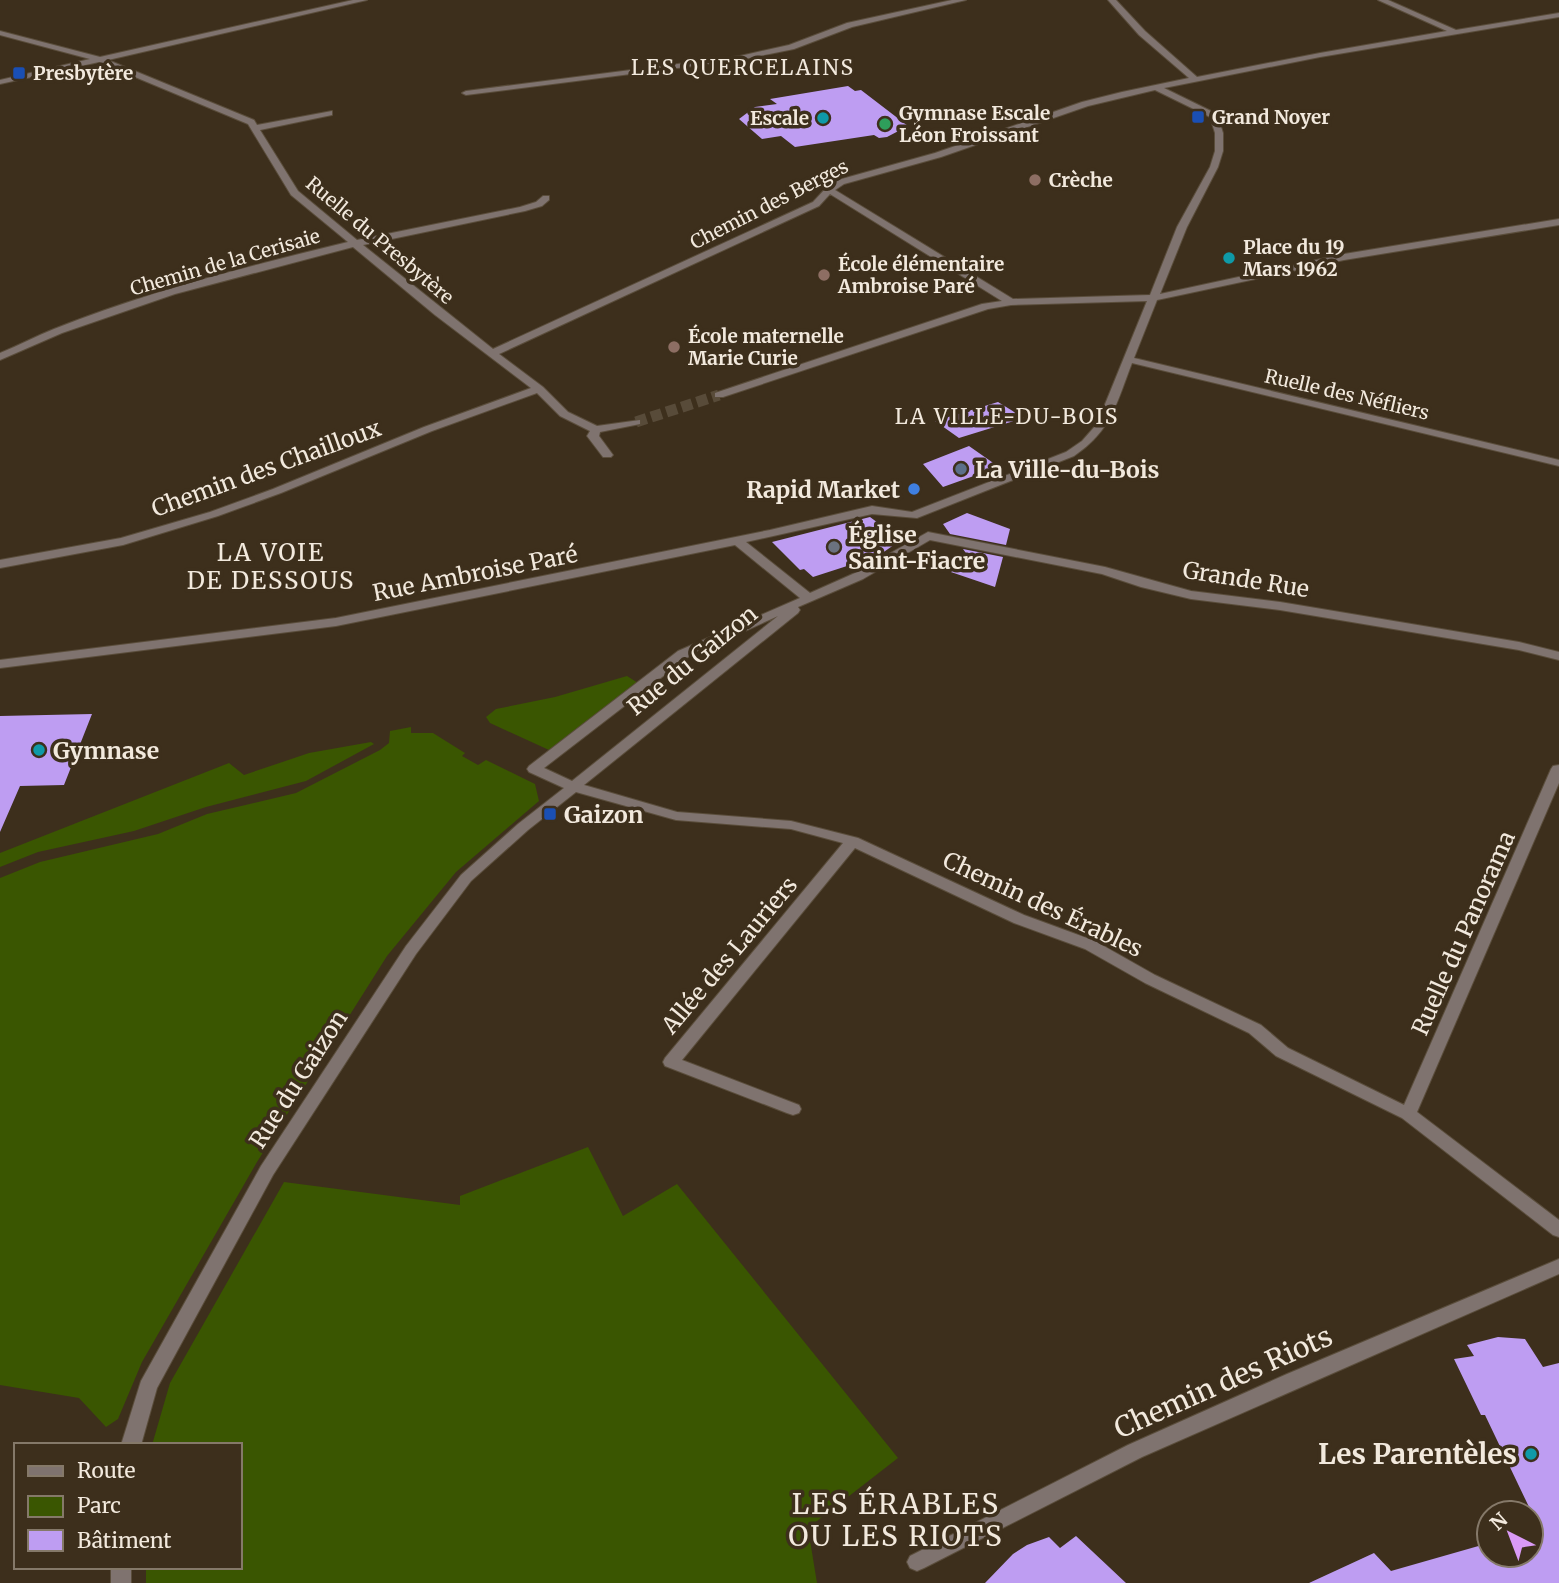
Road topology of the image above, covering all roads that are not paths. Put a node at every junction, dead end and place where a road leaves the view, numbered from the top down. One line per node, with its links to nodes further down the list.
1 (363, 0): 8 (street)
2 (962, 0): 12 (street)
3 (1112, 0): 9 (street)
4 (1382, 0): 6 (street)
5 (1559, 15): 6 (street, Chemin des Berges)
6 (1453, 31): 9 (street, Chemin des Berges)
7 (0, 33): 8 (street)
8 (98, 59): 10 (street); 14 (street)
9 (1194, 78): 11 (street, Chemin des Berges)
10 (0, 82)
11 (1155, 87): 15 (street, Chemin des Berges); 19 (street)
12 (466, 93)
13 (328, 113): 14 (street)
14 (256, 128): 18 (street, Ruelle du Presbytère)
15 (829, 190): 22 (street); 23 (street, Chemin des Berges)
16 (546, 198): 18 (street, Chemin de la Cerisaie)
17 (1559, 222): 20 (street)
18 (356, 244): 23 (street, Ruelle du Presbytère); 24 (street, Chemin de la Cerisaie)
19 (1162, 281): 20 (street); 21 (street)
20 (1192, 291): 21 (street)
21 (1154, 298): 22 (street); 25 (street)
22 (1011, 302): 27 (street)
23 (492, 353): 26 (street, Ruelle du Presbytère)
24 (0, 357)
25 (1127, 359): 31 (street, Ruelle des Néfliers); 32 (street)
26 (540, 389): 29 (street, Ruelle du Presbytère); 35 (street, Chemin des Chailloux)
27 (719, 395)
28 (636, 422): 29 (street)
29 (596, 430): 30 (street)
30 (607, 455)
31 (1559, 463)
32 (913, 516): 33 (street); 34 (street, Rue Ambroise Paré)
33 (928, 536): 36 (street, Rue du Gaizon); 37 (street, Grande Rue)
34 (736, 540): 36 (street); 38 (street, Rue Ambroise Paré)
35 (0, 564)
36 (809, 599): 40 (street, Rue du Gaizon); 40 (street, Rue du Gaizon)
37 (1559, 656)
38 (0, 664)
39 (1558, 769): 43 (street, Ruelle du Panorama)
40 (574, 787): 41 (street, Chemin des Érables); 46 (street, Rue du Gaizon)
41 (853, 841): 42 (street, Allée des Lauriers); 43 (street, Chemin des Érables)
42 (793, 1108)
43 (1408, 1114): 44 (street, Chemin des Érables)
44 (1559, 1230)
45 (1559, 1266): 47 (street, Chemin des Riots)
46 (132, 1443)
47 (917, 1562)

